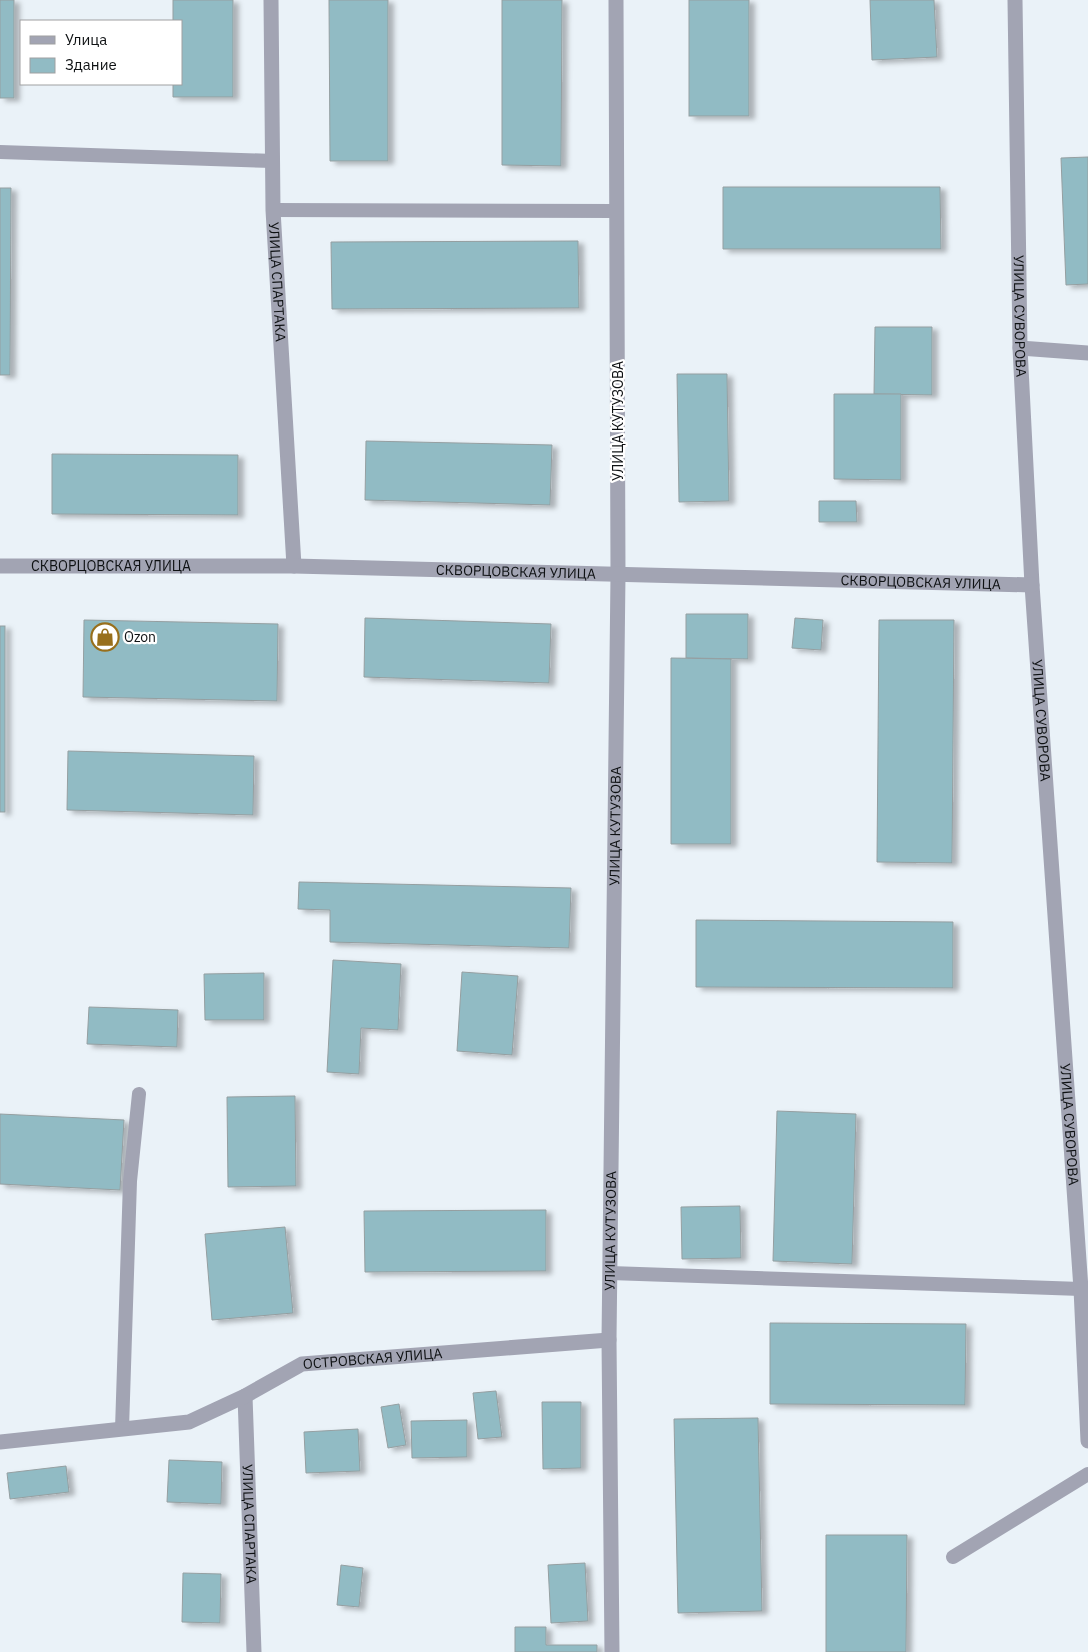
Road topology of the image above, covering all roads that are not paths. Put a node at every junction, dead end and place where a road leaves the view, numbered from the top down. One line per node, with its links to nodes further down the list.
1 (270, 0): 5 (street, УЛИЦА СПАРТАКА)
2 (616, 0): 7 (street, УЛИЦА КУТУЗОВА)
3 (1015, 0): 8 (street, УЛИЦА СУВОРОВА)
4 (0, 152): 5 (lane)
5 (272, 161): 6 (street, УЛИЦА СПАРТАКА)
6 (273, 210): 7 (lane); 11 (street, УЛИЦА СПАРТАКА)
7 (617, 211): 12 (street, УЛИЦА КУТУЗОВА)
8 (1020, 348): 9 (street); 13 (street, УЛИЦА СУВОРОВА)
9 (1088, 352)
10 (0, 566): 11 (street, СКВОРЦОВСКАЯ УЛИЦА)
11 (294, 566): 12 (street, СКВОРЦОВСКАЯ УЛИЦА)
12 (618, 575): 13 (street, СКВОРЦОВСКАЯ УЛИЦА); 15 (street, УЛИЦА КУТУЗОВА)
13 (1032, 585): 16 (street, УЛИЦА СУВОРОВА)
14 (139, 1094): 19 (lane)
15 (610, 1273): 16 (lane); 17 (street, УЛИЦА КУТУЗОВА)
16 (1081, 1289): 20 (street, УЛИЦА СУВОРОВА)
17 (609, 1340): 18 (street, ОСТРОВСКАЯ УЛИЦА); 25 (street, УЛИЦА КУТУЗОВА)
18 (246, 1396): 19 (street, ОСТРОВСКАЯ УЛИЦА); 24 (street, УЛИЦА СПАРТАКА)
19 (122, 1429): 21 (street, ОСТРОВСКАЯ УЛИЦА)
20 (1088, 1441)
21 (0, 1442)
22 (1088, 1474): 23 (lane)
23 (953, 1557)
24 (254, 1652)
25 (612, 1652)

